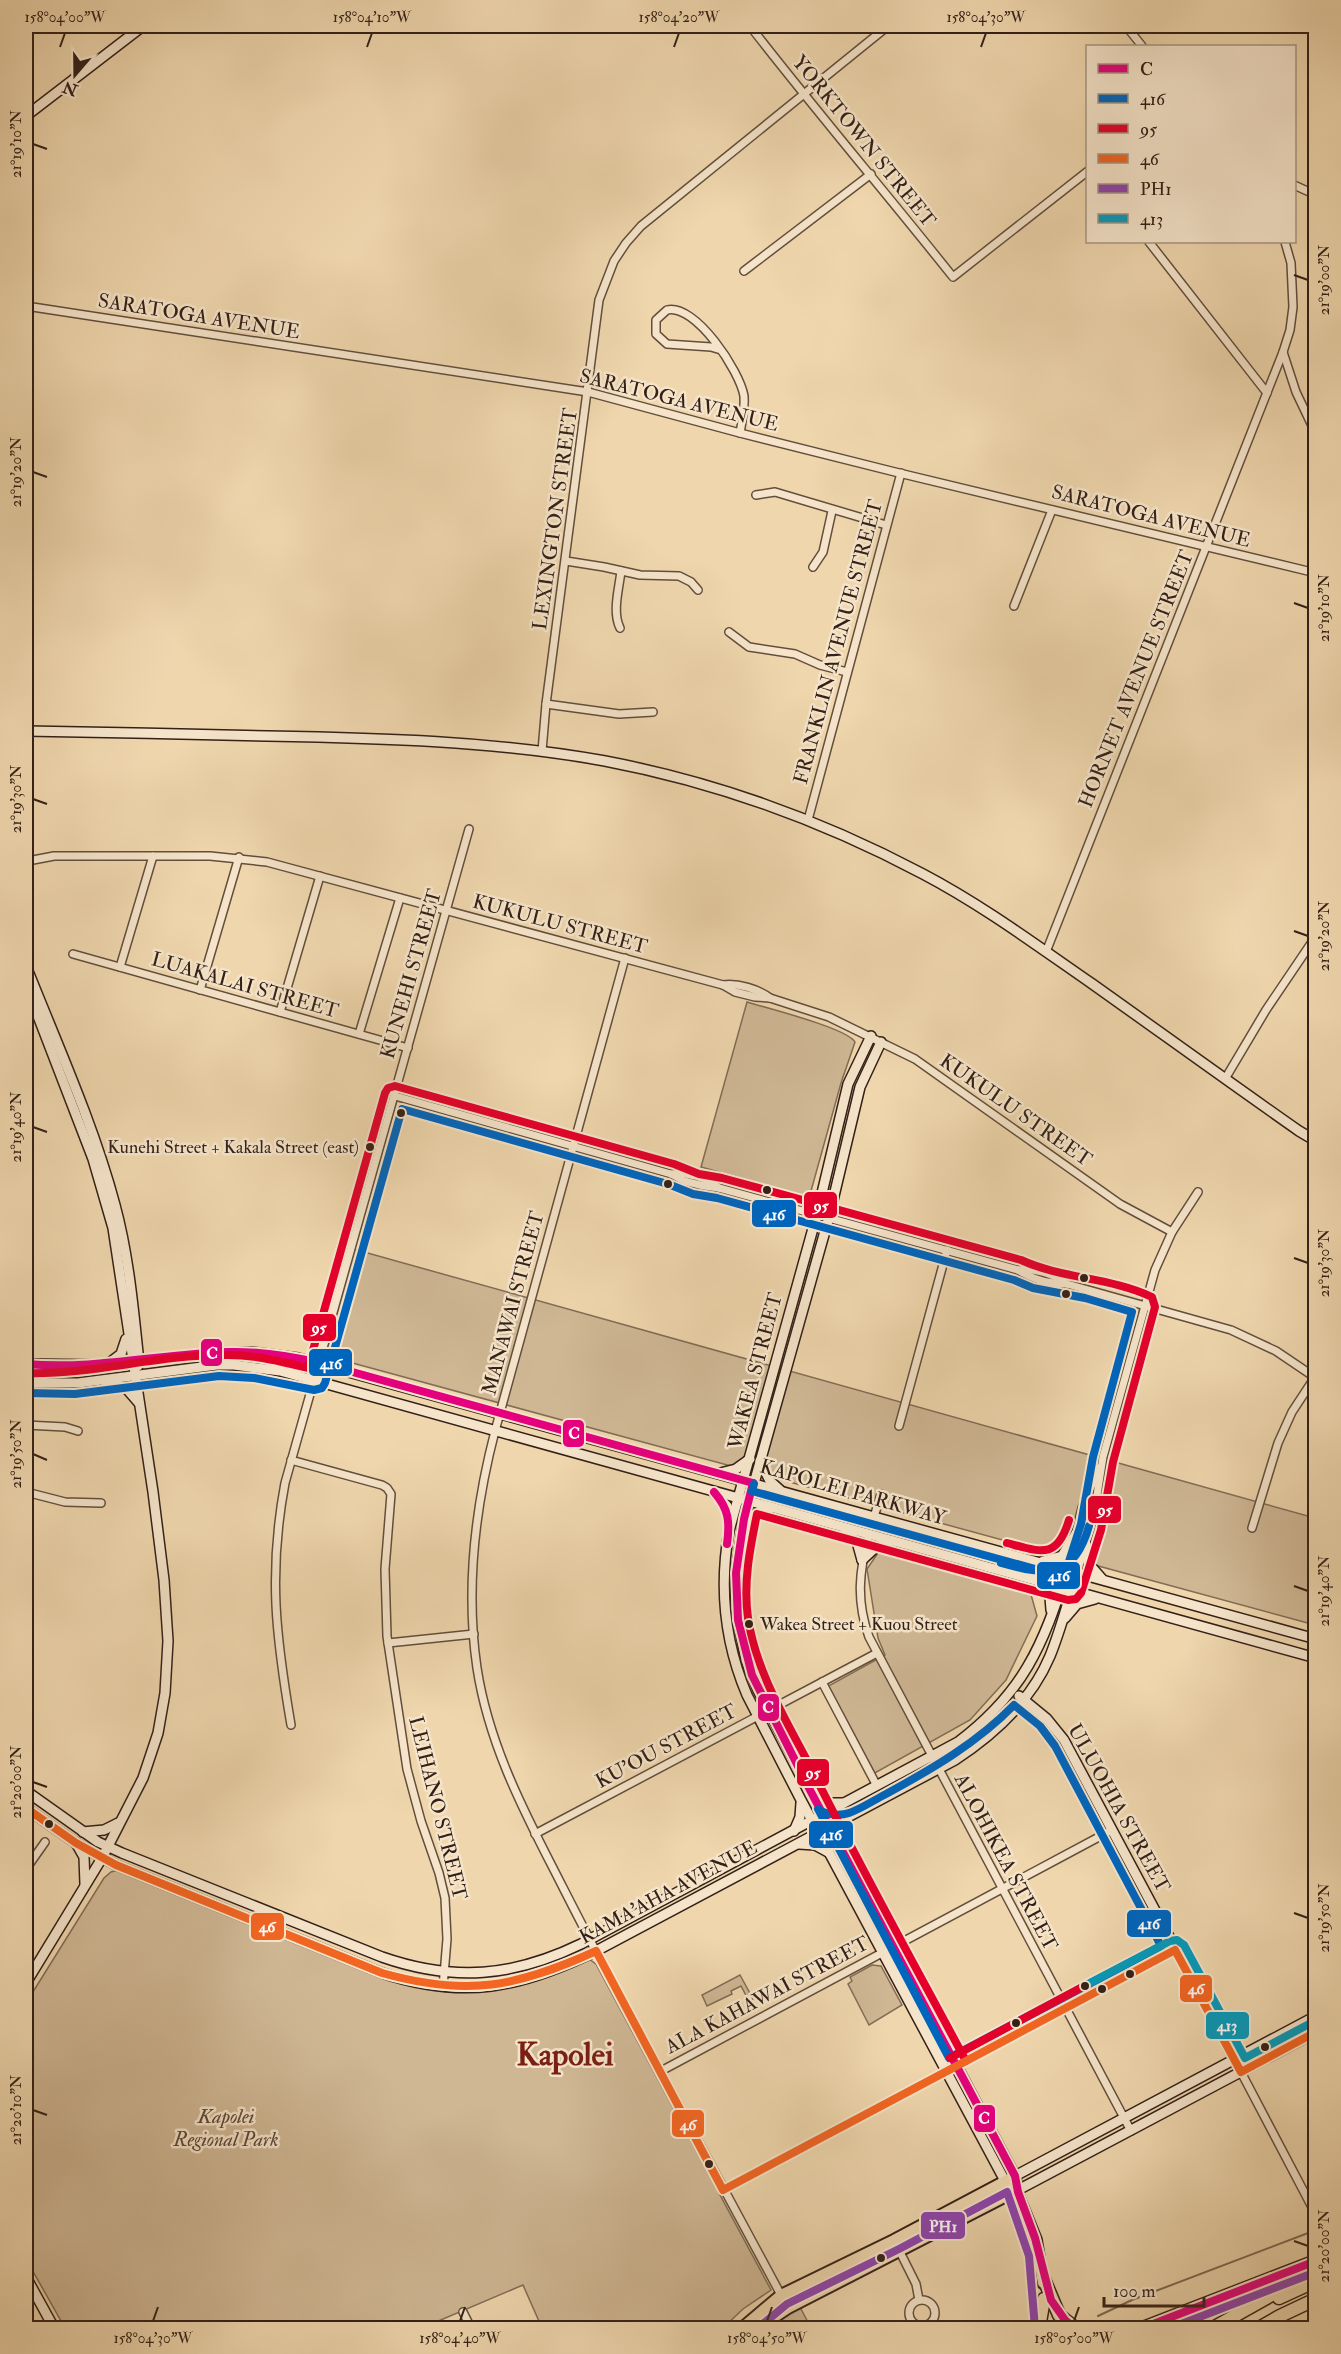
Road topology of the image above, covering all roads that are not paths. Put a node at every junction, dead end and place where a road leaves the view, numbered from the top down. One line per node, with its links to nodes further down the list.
1 (143, 26): 7 (main road)
2 (750, 26): 6 (street, YORKTOWN STREET)
3 (888, 26): 6 (street, LEXINGTON STREET)
4 (1126, 26): 5 (street)
5 (1141, 45)
6 (804, 95): 9 (street, YORKTOWN STREET); 18 (street, LEXINGTON STREET)
7 (26, 116)
8 (1086, 173): 9 (street, YORKTOWN STREET)
9 (871, 174): 14 (street)
10 (1296, 186): 11 (street)
11 (1316, 195)
12 (1150, 243): 19 (street)
13 (1286, 243): 17 (street, HORNET AVENUE STREET)
14 (744, 271)
15 (26, 306): 18 (street, SARATOGA AVENUE)
16 (721, 350): 16 (street); 20 (street)
17 (1283, 352): 19 (street, HORNET AVENUE STREET); 21 (street)
18 (588, 392): 20 (street, SARATOGA AVENUE); 28 (street, LEXINGTON STREET)
19 (1267, 393): 27 (street, HORNET AVENUE STREET)
20 (741, 433): 22 (street, SARATOGA AVENUE)
21 (1316, 434)
22 (901, 473): 24 (street, SARATOGA AVENUE); 26 (street, FRANKLIN AVENUE STREET)
23 (756, 495): 25 (street)
24 (1052, 510): 27 (street, SARATOGA AVENUE); 33 (street)
25 (832, 511): 26 (street); 29 (street)
26 (886, 525): 36 (street, FRANKLIN AVENUE STREET)
27 (1207, 548): 31 (street, SARATOGA AVENUE); 50 (street, HORNET AVENUE STREET)
28 (566, 561): 30 (street); 37 (street, LEXINGTON STREET)
29 (813, 567)
30 (621, 572): 32 (street); 34 (street)
31 (1316, 573)
32 (698, 590)
33 (1014, 606)
34 (620, 628)
35 (729, 632): 36 (street)
36 (847, 672): 41 (street, FRANKLIN AVENUE STREET)
37 (546, 704): 38 (street); 40 (street, LEXINGTON STREET)
38 (653, 712)
39 (26, 731): 40 (main road)
40 (542, 751): 41 (main road)
41 (808, 820): 50 (main road)
42 (469, 829): 48 (street, KUNEHI STREET)
43 (153, 856): 44 (street, KUKULU STREET); 45 (street, KUKULU STREET); 54 (street)
44 (240, 857): 46 (street, KUKULU STREET); 56 (street)
45 (33, 860)
46 (320, 876): 47 (street, KUKULU STREET); 57 (street)
47 (400, 898): 48 (street, KUKULU STREET); 58 (street)
48 (447, 910): 52 (street, KUKULU STREET); 61 (street, KUNEHI STREET)
49 (1316, 936): 62 (street)
50 (1046, 952): 62 (main road)
51 (73, 954): 54 (street, LUAKALAI STREET)
52 (625, 958): 59 (street, KUKULU STREET); 66 (street, MANAWAI STREET)
53 (26, 966): 75 (main road)
54 (120, 967): 56 (street, LUAKALAI STREET)
55 (26, 985): 74 (main road)
56 (200, 990): 57 (street, LUAKALAI STREET)
57 (280, 1012): 58 (street, LUAKALAI STREET)
58 (360, 1034): 61 (street, LUAKALAI STREET)
59 (870, 1036): 60 (street, KUKULU STREET); 69 (main road, WAKEA STREET)
60 (881, 1042): 70 (main road, WAKEA STREET); 71 (street, KUKULU STREET)
61 (408, 1048): 63 (street, KUNEHI STREET)
62 (1226, 1079): 64 (main road)
63 (395, 1096): 66 (street); 76 (street, KUNEHI STREET)
64 (1299, 1131): 65 (main road); 67 (main road)
65 (1316, 1141)
66 (572, 1146): 69 (street); 85 (street, MANAWAI STREET)
67 (1316, 1146)
68 (1198, 1192): 71 (street)
69 (817, 1214): 70 (street); 90 (main road, WAKEA STREET)
70 (829, 1217): 72 (street); 90 (main road, WAKEA STREET)
71 (1172, 1232): 73 (street)
72 (947, 1250): 73 (street); 87 (street)
73 (1145, 1305): 80 (street); 92 (street)
74 (126, 1318): 75 (main road); 78 (main road)
75 (135, 1362): 76 (main road, KAPOLEI PARKWAY); 78 (main road, KAPOLEI PARKWAY); 79 (main road)
76 (320, 1363): 82 (street, KUNEHI STREET); 85 (main road, KAPOLEI PARKWAY)
77 (26, 1364): 78 (main road, KAPOLEI PARKWAY)
78 (104, 1365)
79 (136, 1374): 81 (main road, KAPOLEI PARKWAY); 82 (main road, KAPOLEI PARKWAY); 84 (main road)
80 (1315, 1377): 106 (street)
81 (99, 1380): 83 (main road, KAPOLEI PARKWAY); 84 (main road)
82 (315, 1380): 89 (main road, KAPOLEI PARKWAY); 91 (street, KUNEHI STREET)
83 (26, 1383)
84 (141, 1406): 143 (main road)
85 (500, 1413): 89 (street, MANAWAI STREET); 93 (main road, KAPOLEI PARKWAY)
86 (26, 1425): 88 (street)
87 (899, 1426)
88 (78, 1431)
89 (495, 1431): 97 (main road, KAPOLEI PARKWAY); 121 (street, MANAWAI STREET)
90 (755, 1459): 93 (main road); 94 (main road, WAKEA STREET); 95 (main road)
91 (291, 1460): 123 (street, LEIHANO STREET); 131 (street, KUNEHI STREET)
92 (1103, 1460): 108 (street); 111 (street)
93 (717, 1473): 94 (main road, KAPOLEI PARKWAY)
94 (748, 1482): 95 (main road, KAPOLEI PARKWAY); 99 (main road, WAKEA STREET); 100 (main road, WAKEA STREET)
95 (782, 1491): 103 (main road, KAPOLEI PARKWAY)
96 (26, 1492): 101 (street)
97 (714, 1492): 99 (main road, KAPOLEI PARKWAY); 104 (main road)
98 (881, 1494): 103 (street)
99 (738, 1498): 100 (main road, KAPOLEI PARKWAY); 104 (main road, WAKEA STREET)
100 (749, 1501): 102 (main road, KAPOLEI PARKWAY); 107 (main road, WAKEA STREET)
101 (100, 1503)
102 (773, 1508): 105 (main road, KAPOLEI PARKWAY); 107 (main road)
103 (874, 1517): 109 (main road); 113 (main road, KAPOLEI PARKWAY)
104 (731, 1522): 130 (main road, WAKEA STREET)
105 (842, 1527): 109 (main road, KAPOLEI PARKWAY); 112 (main road)
106 (1252, 1528)
107 (742, 1530): 129 (main road, WAKEA STREET)
108 (1077, 1532): 113 (main road); 114 (street)
109 (869, 1534): 110 (main road, KAPOLEI PARKWAY); 112 (street, ALOHIKEA STREET)
110 (893, 1541): 112 (main road); 116 (main road, KAPOLEI PARKWAY)
111 (1086, 1544): 114 (street); 115 (main road)
112 (862, 1560): 124 (street, ALOHIKEA STREET)
113 (1038, 1562): 114 (main road, KAPOLEI PARKWAY)
114 (1072, 1572): 115 (main road, KAPOLEI PARKWAY); 117 (main road)
115 (1103, 1580): 122 (main road, KAPOLEI PARKWAY)
116 (1037, 1581): 117 (main road, KAPOLEI PARKWAY); 119 (main road)
117 (1066, 1589): 118 (main road, KAPOLEI PARKWAY); 119 (main road, KAMA'AHA AVENUE); 120 (main road, KAMA'AHA AVENUE)
118 (1099, 1598): 120 (main road); 125 (main road, KAPOLEI PARKWAY)
119 (1052, 1617): 127 (main road, KAMA'AHA AVENUE)
120 (1062, 1622): 128 (main road, KAMA'AHA AVENUE)
121 (474, 1634): 123 (street); 149 (street, MANAWAI STREET)
122 (1316, 1639)
123 (388, 1643): 165 (street, LEIHANO STREET)
124 (877, 1653): 126 (street, KU'OU STREET); 132 (street, ALOHIKEA STREET)
125 (1316, 1658)
126 (822, 1682): 129 (street, KU'OU STREET); 134 (street)
127 (1013, 1691): 128 (main road, ULUOHIA STREET); 132 (main road, KAMA'AHA AVENUE)
128 (1023, 1700): 133 (main road, KAMA'AHA AVENUE); 145 (main road, ULUOHIA STREET)
129 (768, 1711): 130 (street, KU'OU STREET); 136 (main road, WAKEA STREET)
130 (757, 1717): 137 (main road, WAKEA STREET); 149 (street, KU'OU STREET)
131 (291, 1725)
132 (932, 1757): 133 (street, ALOHIKEA STREET); 134 (main road, KAMA'AHA AVENUE)
133 (938, 1769): 141 (main road, KAMA'AHA AVENUE); 159 (street, ALOHIKEA STREET)
134 (877, 1786): 138 (main road, KAMA'AHA AVENUE)
135 (26, 1791): 147 (main road, KAMA'AHA AVENUE)
136 (811, 1792): 138 (main road); 140 (main road, WAKEA STREET)
137 (801, 1800): 142 (main road, WAKEA STREET); 146 (main road)
138 (845, 1803): 140 (main road, KAMA'AHA AVENUE)
139 (26, 1808): 151 (main road, KAMA'AHA AVENUE)
140 (823, 1815): 142 (main road, KAMA'AHA AVENUE); 144 (main road, WAKEA STREET)
141 (849, 1816): 144 (main road, KAMA'AHA AVENUE); 153 (main road)
142 (812, 1821): 146 (main road, KAMA'AHA AVENUE); 148 (main road, WAKEA STREET)
143 (120, 1822): 147 (main road); 154 (main road)
144 (830, 1826): 148 (main road, KAMA'AHA AVENUE); 153 (main road, WAKEA STREET)
145 (1112, 1830): 159 (street, ALA KAHAWAI STREET); 162 (main road, ULUOHIA STREET)
146 (794, 1831): 160 (main road, KAMA'AHA AVENUE)
147 (83, 1832): 154 (main road, KAMA'AHA AVENUE)
148 (818, 1833): 152 (main road, KAMA'AHA AVENUE); 155 (main road, WAKEA STREET)
149 (535, 1834): 160 (street, MANAWAI STREET)
150 (45, 1842): 157 (street)
151 (76, 1844): 156 (main road, KAMA'AHA AVENUE); 158 (main road)
152 (796, 1844): 155 (main road); 163 (main road, KAMA'AHA AVENUE)
153 (840, 1846): 161 (main road, WAKEA STREET)
154 (108, 1847): 156 (main road); 165 (main road, KAMA'AHA AVENUE)
155 (828, 1852): 164 (main road, WAKEA STREET)
156 (102, 1857): 158 (main road); 167 (main road, KAMA'AHA AVENUE)
157 (26, 1869)
158 (85, 1886): 166 (main road)
159 (1002, 1889): 161 (street, ALA KAHAWAI STREET); 168 (street, ALOHIKEA STREET)
160 (589, 1939): 163 (street, MANAWAI STREET); 165 (main road, KAMA'AHA AVENUE)
161 (893, 1946): 164 (street, ALA KAHAWAI STREET); 172 (main road, WAKEA STREET)
162 (1175, 1950): 168 (street); 171 (main road, ULUOHIA STREET)
163 (596, 1952): 167 (main road, KAMA'AHA AVENUE); 173 (street, MANAWAI STREET)
164 (882, 1952): 173 (street, ALA KAHAWAI STREET); 174 (main road, WAKEA STREET)
165 (445, 1973): 167 (street, LEIHANO STREET)
166 (26, 1983)
167 (443, 1986)
168 (1066, 2008): 172 (street); 176 (street, ALOHIKEA STREET)
169 (1316, 2016): 171 (main road)
170 (1316, 2032): 175 (main road)
171 (1234, 2059): 175 (main road, ULUOHIA STREET); 176 (main road)
172 (957, 2066): 174 (street); 178 (main road, WAKEA STREET)
173 (660, 2071): 179 (street, MANAWAI STREET)
174 (945, 2072): 178 (main road, WAKEA STREET); 179 (street)
175 (1241, 2072): 177 (main road); 181 (street, ULUOHIA STREET)
176 (1124, 2118): 177 (street, ALOHIKEA STREET); 178 (main road)
177 (1131, 2131): 180 (main road)
178 (1010, 2178): 180 (main road, WAKEA STREET); 182 (main road)
179 (723, 2190): 189 (street, MANAWAI STREET)
180 (1016, 2191): 183 (main road); 187 (main road, WAKEA STREET)
181 (1313, 2210)
182 (894, 2240): 183 (street); 189 (main road)
183 (900, 2251): 191 (street); 193 (main road)
184 (1316, 2261): 202 (highway)
185 (1316, 2270): 203 (highway)
186 (26, 2277): 195 (main road)
187 (1043, 2277): 192 (main road, WAKEA STREET); 201 (highway)
188 (1316, 2281): 204 (highway)
189 (781, 2295): 193 (street, MANAWAI STREET); 197 (main road)
190 (1316, 2299): 205 (highway)
191 (919, 2300)
192 (1044, 2300): 199 (highway); 200 (main road, WAKEA STREET)
193 (788, 2308): 198 (main road)
194 (463, 2312): 196 (street)
195 (54, 2328)
196 (471, 2328)
197 (742, 2328)
198 (761, 2328)
199 (1039, 2328)
200 (1045, 2328)
201 (1075, 2328)
202 (1143, 2328)
203 (1213, 2328)
204 (1224, 2328)
205 (1259, 2328)

